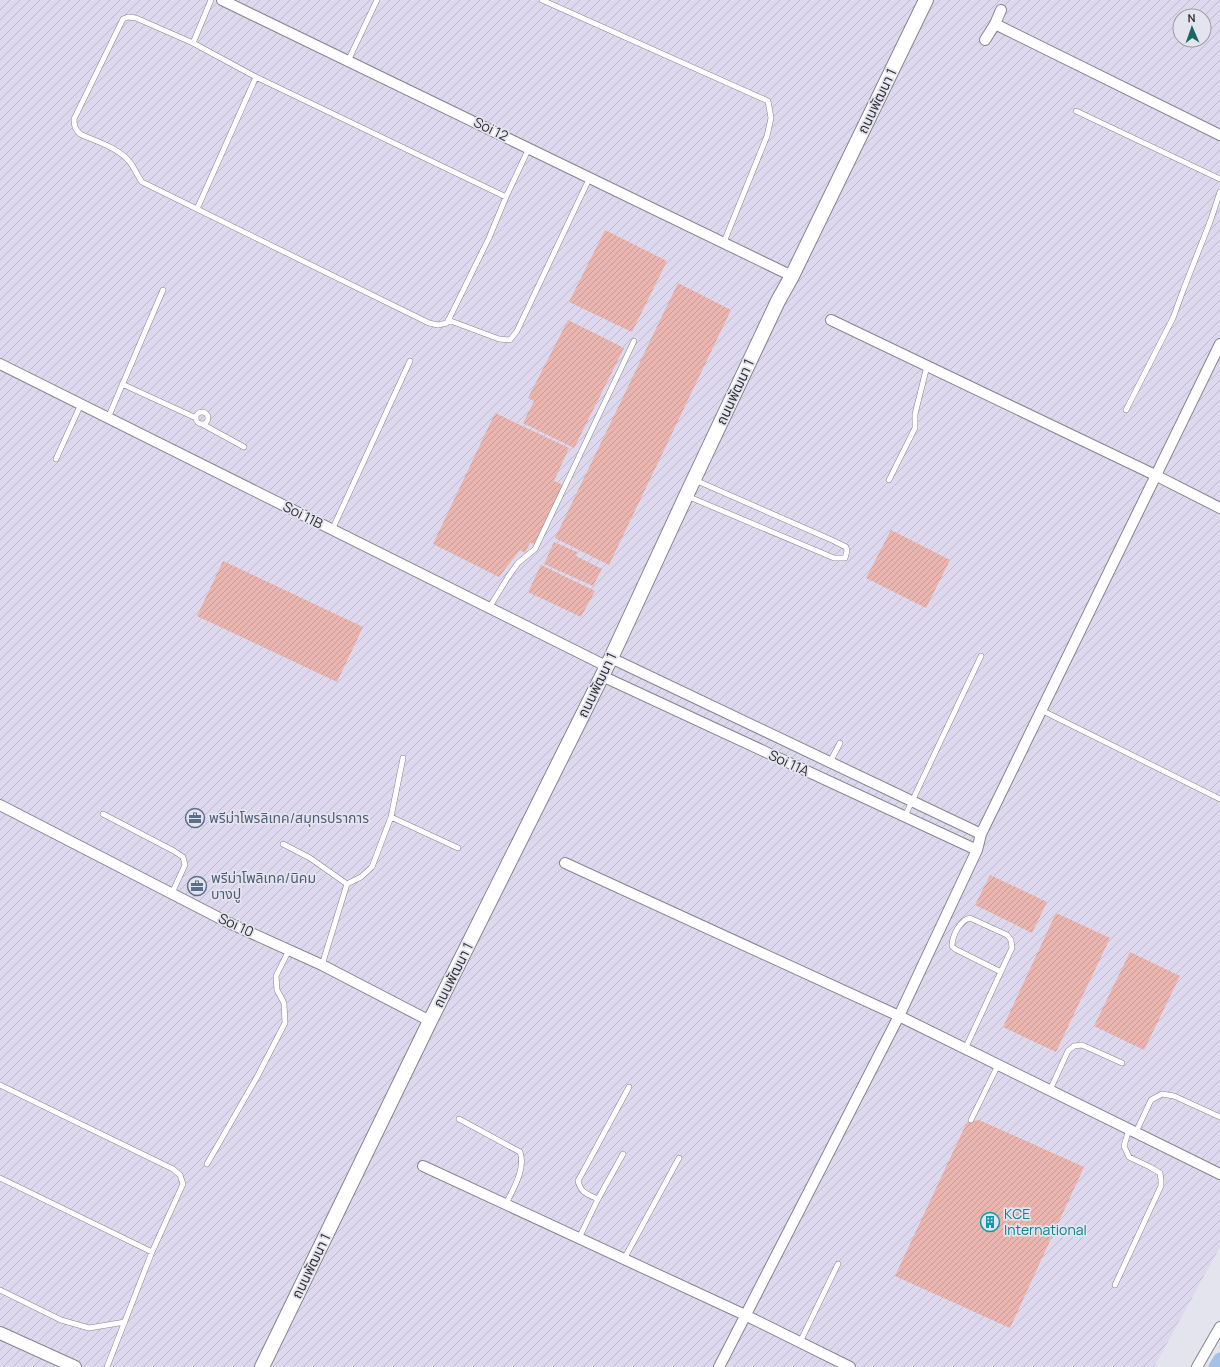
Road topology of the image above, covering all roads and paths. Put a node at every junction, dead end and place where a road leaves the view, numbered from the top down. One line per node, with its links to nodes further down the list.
1 (211, 0): 9 (lane)
2 (222, 0): 10 (street, Soi 12)
3 (377, 0): 10 (lane)
4 (542, 0): 20 (lane)
5 (926, 0): 21 (main road, ถนนพัฒนา 1)
6 (1001, 10): 7 (street)
7 (995, 24): 8 (street); 13 (street)
8 (985, 40)
9 (193, 43): 11 (lane); 19 (lane)
10 (348, 61): 14 (street, Soi 12)
11 (256, 77): 18 (lane); 19 (lane)
12 (1076, 111): 16 (lane)
13 (1220, 134)
14 (529, 148): 15 (street, Soi 12); 18 (lane)
15 (590, 177): 20 (street, Soi 12); 23 (lane)
16 (1220, 179)
17 (1220, 192): 32 (lane)
18 (506, 197): 23 (lane)
19 (197, 209): 23 (lane)
20 (724, 242): 21 (street, Soi 12)
21 (792, 276): 39 (main road, ถนนพัฒนา 1)
22 (163, 290): 30 (lane)
23 (448, 320)
24 (831, 320): 29 (street)
25 (634, 341): 44 (lane)
26 (1220, 344): 38 (street)
27 (410, 361): 43 (lane)
28 (0, 364): 31 (street, Soi 11B)
29 (927, 366): 38 (street); 40 (lane)
30 (122, 384): 33 (lane); 34 (lane)
31 (82, 404): 33 (street, Soi 11B); 37 (lane)
32 (1126, 410)
33 (108, 418): 43 (street, Soi 11B)
34 (196, 418): 35 (lane); 35 (lane)
35 (202, 424): 36 (lane)
36 (244, 447)
37 (56, 459)
38 (1155, 475): 42 (street); 47 (street)
39 (694, 480): 41 (main road, ถนนพัฒนา 1); 41 (lane)
40 (889, 480)
41 (686, 496): 46 (main road, ถนนพัฒนา 1)
42 (1220, 508)
43 (332, 530): 44 (street, Soi 11B)
44 (489, 608): 46 (street, Soi 11B)
45 (981, 656): 55 (lane)
46 (606, 667): 49 (street); 52 (street, Soi 11A); 72 (main road, ถนนพัฒนา 1)
47 (1041, 710): 54 (lane); 61 (street)
48 (840, 743): 51 (lane)
49 (806, 751): 51 (street); 52 (street)
50 (403, 758): 60 (lane)
51 (830, 762): 53 (street)
52 (798, 767): 56 (street, Soi 11A)
53 (884, 788): 55 (street); 56 (street)
54 (1220, 799)
55 (912, 801): 59 (lane); 61 (street)
56 (876, 803): 59 (street, Soi 11A)
57 (0, 805): 67 (street, Soi 10)
58 (103, 814): 67 (lane)
59 (905, 816): 64 (street, Soi 11A)
60 (392, 817): 63 (lane); 66 (lane)
61 (981, 834): 64 (street)
62 (283, 844): 66 (lane)
63 (458, 848)
64 (976, 850): 71 (street)
65 (565, 863): 71 (street)
66 (347, 884): 69 (lane)
67 (172, 893): 68 (street, Soi 10)
68 (289, 950): 69 (street, Soi 10); 85 (lane)
69 (322, 965): 72 (street, Soi 10)
70 (1001, 972): 70 (lane); 73 (lane)
71 (899, 1016): 73 (street); 97 (street)
72 (430, 1021): 104 (main road, ถนนพัฒนา 1)
73 (965, 1049): 75 (street)
74 (1122, 1063): 78 (lane)
75 (998, 1065): 78 (street); 81 (lane)
76 (0, 1085): 92 (lane)
77 (629, 1087): 89 (lane)
78 (1050, 1090): 82 (street)
79 (1220, 1117): 82 (lane)
80 (459, 1118): 90 (lane)
81 (971, 1120)
82 (1132, 1131): 87 (street); 95 (lane)
83 (623, 1154): 89 (lane)
84 (679, 1158): 93 (lane)
85 (207, 1164)
86 (423, 1166): 90 (street)
87 (1220, 1174)
88 (0, 1178): 92 (lane)
89 (598, 1199): 91 (lane)
90 (506, 1204): 91 (street)
91 (579, 1238): 93 (street)
92 (152, 1252): 98 (lane)
93 (624, 1259): 97 (street)
94 (838, 1264): 101 (lane)
95 (1115, 1285)
96 (0, 1290): 98 (lane)
97 (745, 1315): 101 (street); 105 (street)
98 (125, 1322): 103 (lane)
99 (1220, 1327): 107 (street)
100 (0, 1333): 102 (street)
101 (800, 1342): 106 (street)
102 (75, 1367)
103 (107, 1367)
104 (262, 1367)
105 (719, 1367)
106 (850, 1367)
107 (1197, 1367)

